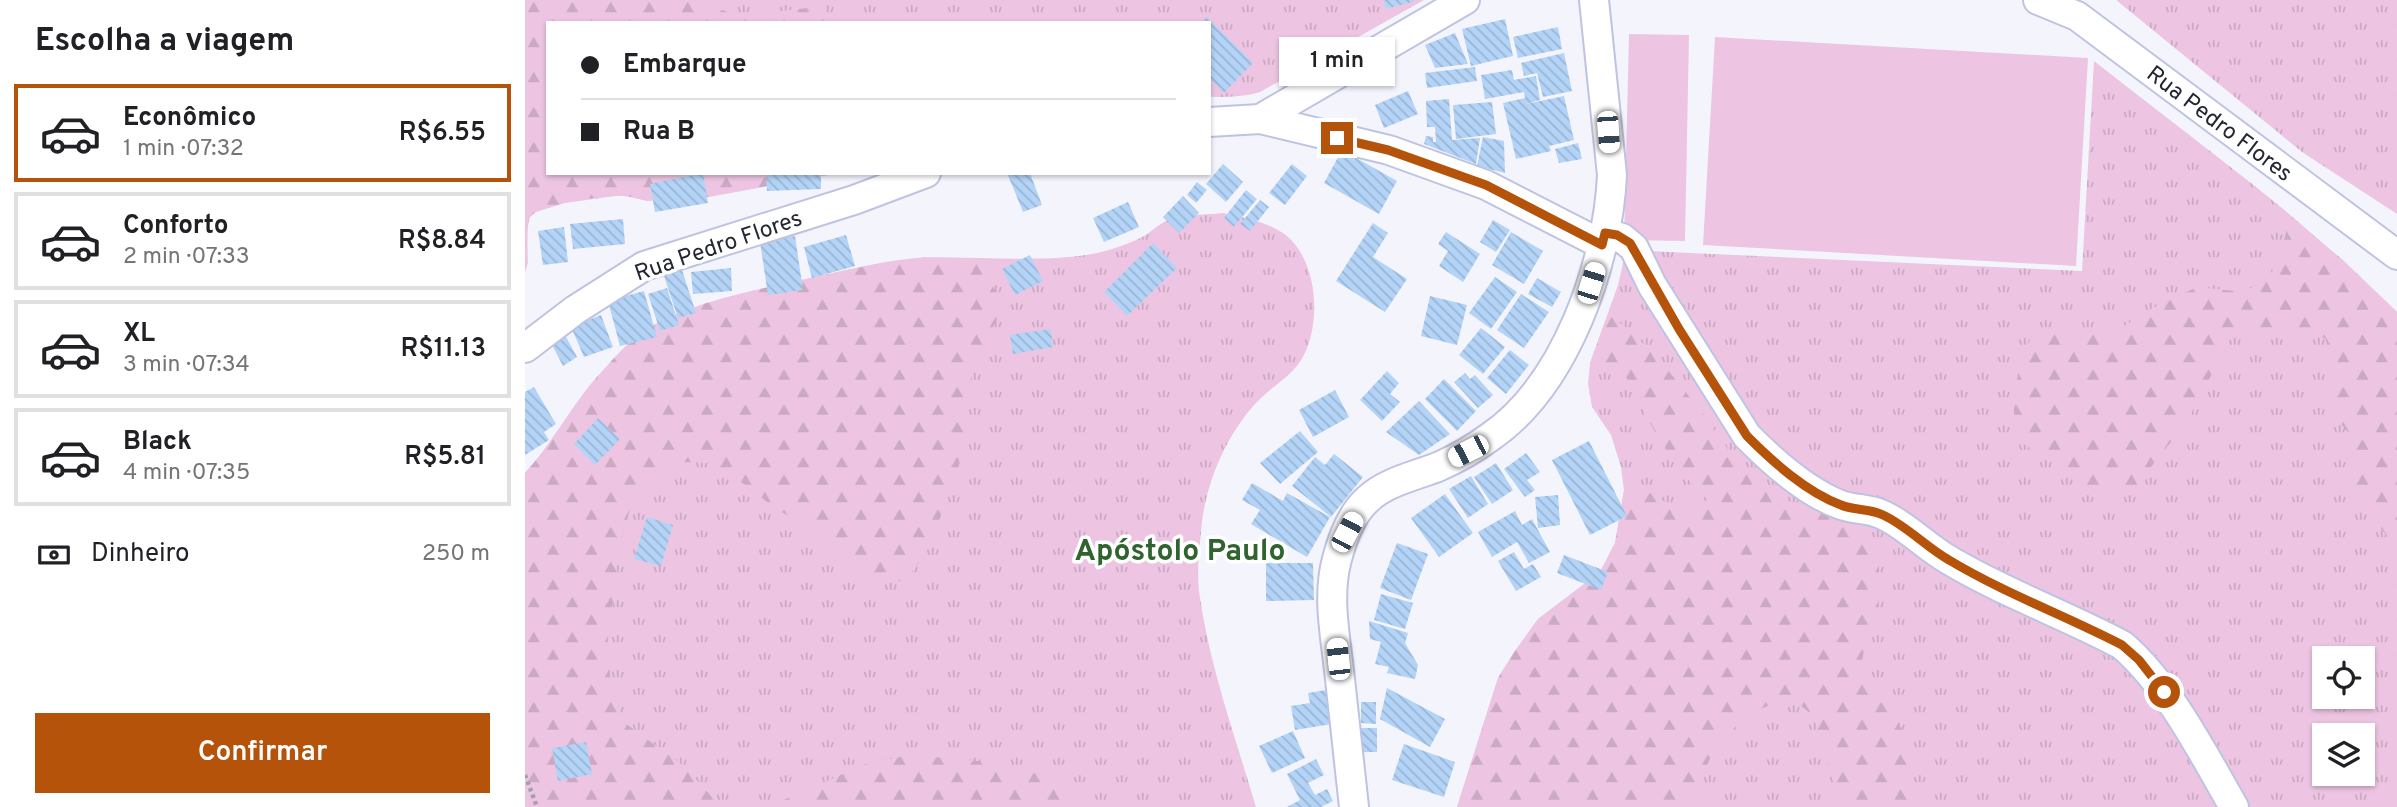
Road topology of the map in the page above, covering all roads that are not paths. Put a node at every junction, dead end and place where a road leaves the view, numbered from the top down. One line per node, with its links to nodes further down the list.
1 (1465, 0): 4 (street)
2 (1594, 0): 7 (street)
3 (2038, 0): 8 (street, Rua Pedro Flores)
4 (1260, 119): 5 (street); 7 (street)
5 (1211, 122)
6 (921, 175): 9 (street, Rua Pedro Flores)
7 (1604, 239): 10 (street); 11 (street)
8 (2397, 255)
9 (525, 348)
10 (1355, 807)
11 (2234, 807)

